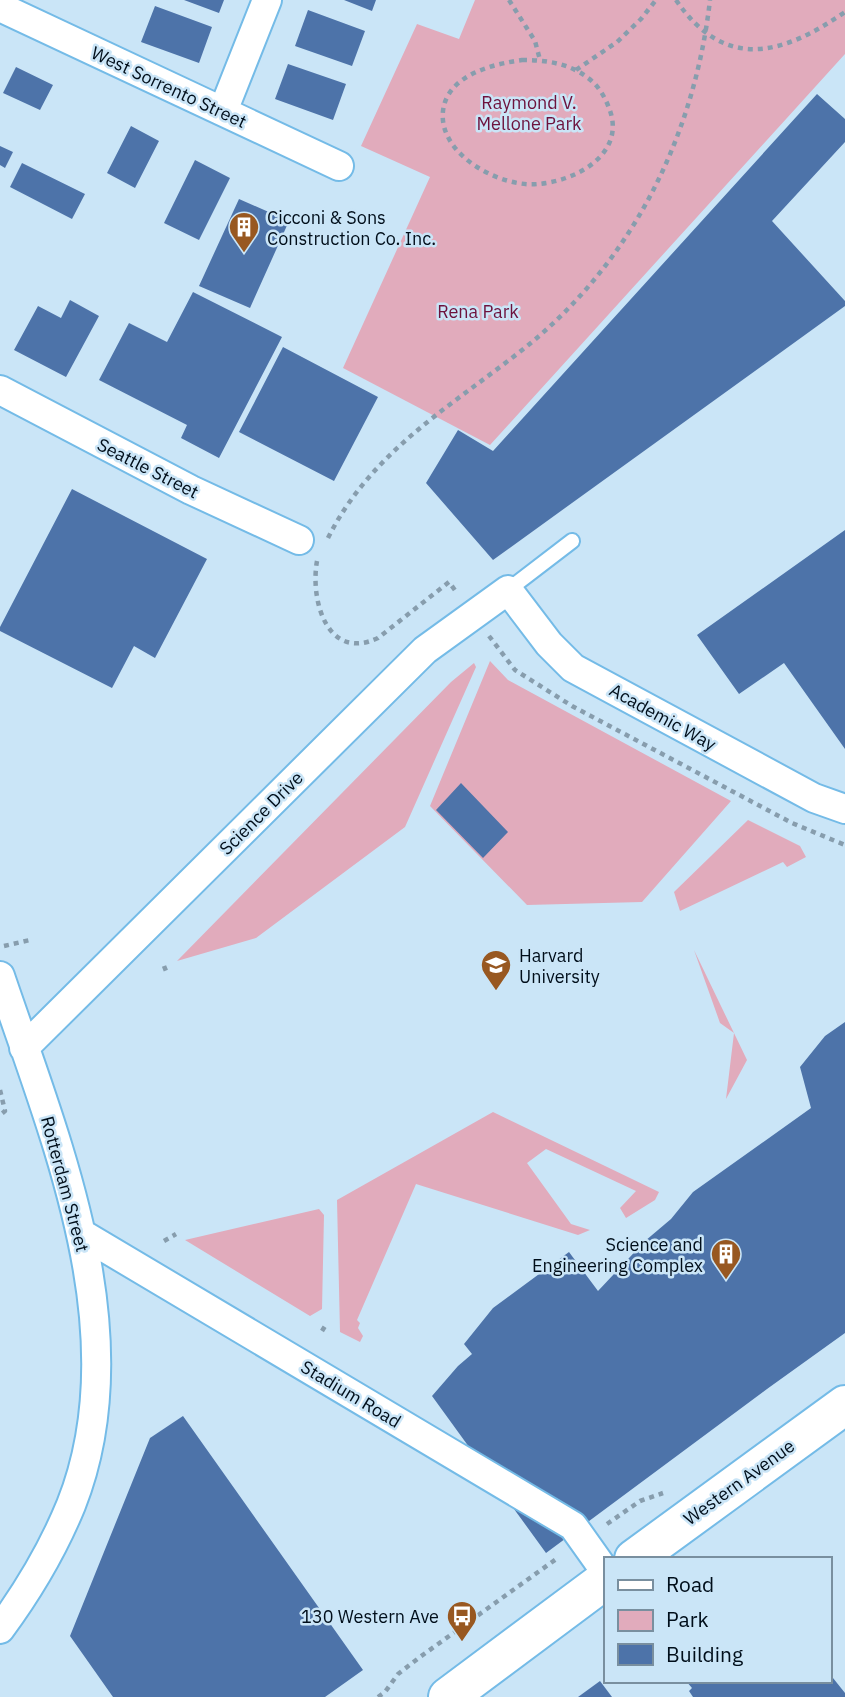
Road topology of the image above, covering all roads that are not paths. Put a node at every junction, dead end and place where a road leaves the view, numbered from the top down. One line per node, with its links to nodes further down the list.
1 (267, 0): 3 (street)
2 (0, 8): 3 (street, West Sorrento Street)
3 (223, 111): 4 (street, West Sorrento Street)
4 (339, 166)
5 (0, 390): 7 (street, Seattle Street)
6 (572, 541): 8 (lane)
7 (314, 545)
8 (508, 590): 9 (street, Academic Way); 11 (street, Science Drive)
9 (845, 809)
10 (0, 976): 11 (street, Rotterdam Street)
11 (24, 1048): 12 (street, Rotterdam Street)
12 (82, 1234): 15 (street, Stadium Road); 17 (street, Rotterdam Street)
13 (845, 1405): 14 (main road, Western Avenue)
14 (637, 1557)
15 (604, 1569)
16 (604, 1581): 18 (main road)
17 (0, 1629)
18 (449, 1697)

